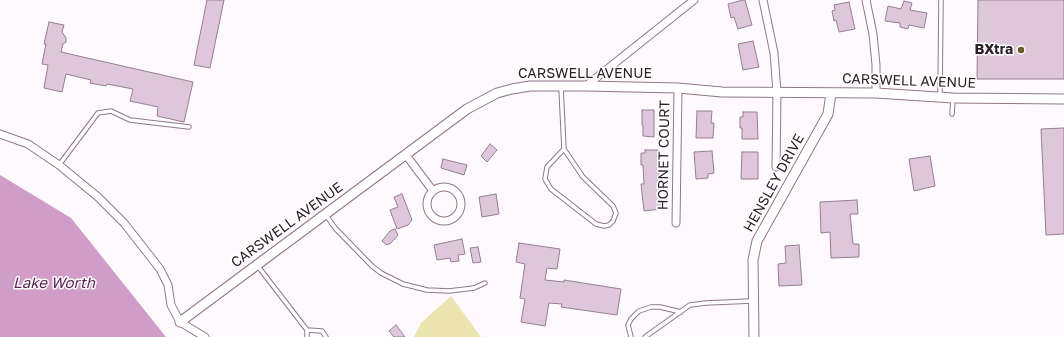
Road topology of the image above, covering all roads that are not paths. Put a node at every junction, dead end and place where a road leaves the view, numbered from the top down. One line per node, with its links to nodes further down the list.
1 (694, 0): 6 (street)
2 (763, 0): 8 (street)
3 (866, 0): 10 (street)
4 (941, 0): 11 (lane)
5 (561, 86): 6 (street, CARSWELL AVENUE); 17 (lane); 18 (street, CARSWELL AVENUE)
6 (586, 86): 7 (street, CARSWELL AVENUE)
7 (678, 88): 8 (street, CARSWELL AVENUE); 23 (street, HORNET COURT)
8 (777, 92): 9 (street, CARSWELL AVENUE); 20 (street)
9 (831, 93): 10 (street, CARSWELL AVENUE); 26 (street, HENSLEY DRIVE)
10 (876, 93): 11 (street, CARSWELL AVENUE)
11 (940, 97): 12 (street, CARSWELL AVENUE)
12 (953, 98): 13 (street, CARSWELL AVENUE); 14 (lane)
13 (1064, 100)
14 (952, 114)
15 (189, 127): 19 (lane)
16 (0, 134): 19 (street)
17 (564, 149): 17 (lane)
18 (406, 155): 21 (street); 22 (street, CARSWELL AVENUE)
19 (59, 165): 28 (street)
20 (776, 167)
21 (432, 191): 21 (street)
22 (326, 214): 24 (street, CARSWELL AVENUE); 25 (lane)
23 (676, 223)
24 (256, 265): 28 (street, CARSWELL AVENUE); 29 (lane)
25 (485, 282)
26 (753, 301): 27 (lane); 35 (street, HENSLEY DRIVE)
27 (681, 312): 33 (lane); 34 (lane)
28 (180, 322): 30 (street)
29 (307, 330): 31 (lane); 32 (lane)
30 (205, 337)
31 (307, 337)
32 (326, 337)
33 (631, 337)
34 (645, 337)
35 (754, 337)

